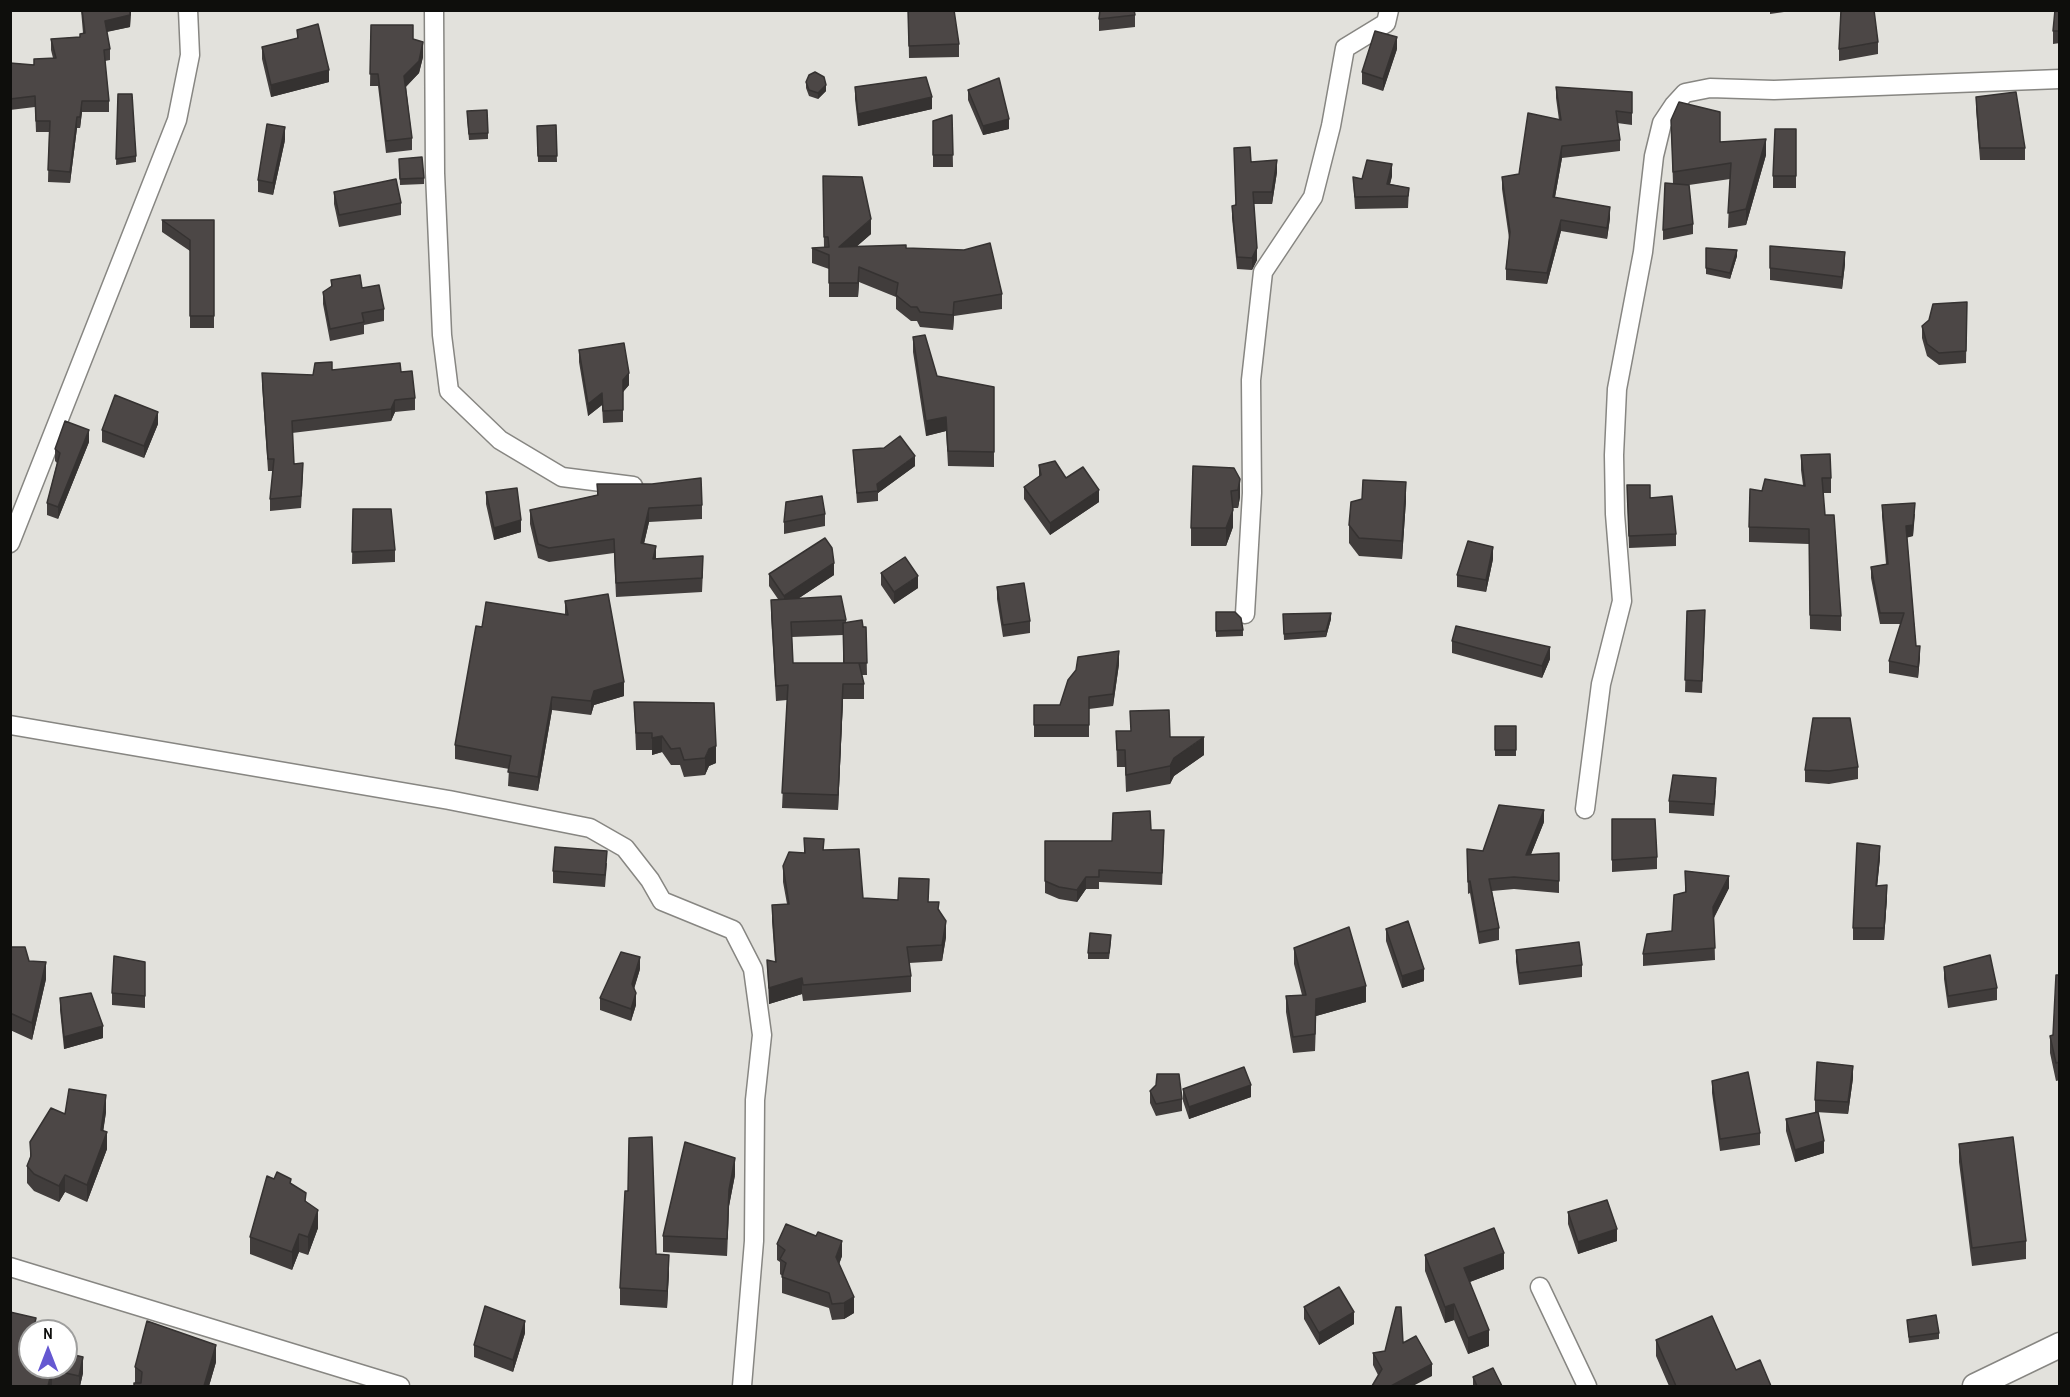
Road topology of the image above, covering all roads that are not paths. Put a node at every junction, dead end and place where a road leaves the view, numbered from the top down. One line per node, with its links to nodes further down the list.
1 (188, 10): 6 (street)
2 (434, 10): 5 (street)
3 (1389, 10): 7 (street)
4 (2060, 79): 9 (street)
5 (652, 486)
6 (10, 543)
7 (1245, 614)
8 (10, 725): 14 (street)
9 (1585, 810)
10 (10, 1267): 13 (street)
11 (1540, 1287): 15 (street)
12 (2060, 1345): 16 (street)
13 (400, 1386)
14 (742, 1386)
15 (1587, 1386)
16 (1975, 1386)

